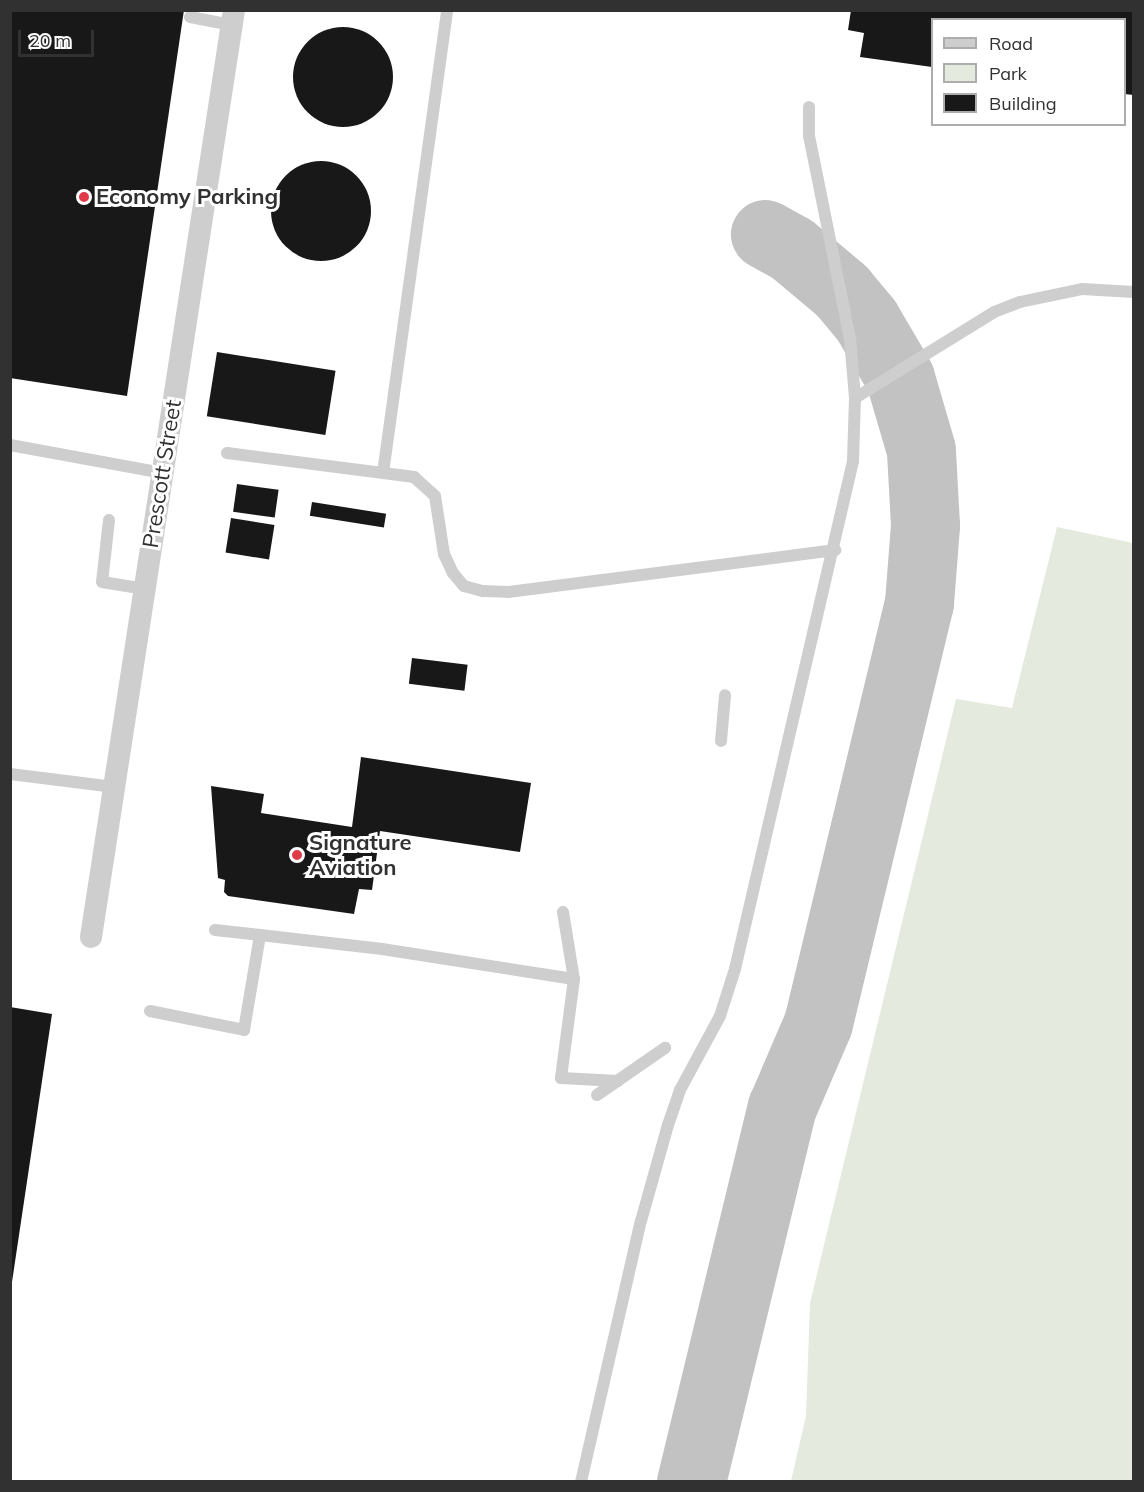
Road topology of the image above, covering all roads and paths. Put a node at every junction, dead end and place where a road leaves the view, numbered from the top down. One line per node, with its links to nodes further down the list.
1 (447, 10): 10 (lane)
2 (190, 17): 3 (lane)
3 (233, 18): 9 (street, Prescott Street)
4 (809, 106): 6 (lane)
5 (1134, 292): 6 (lane)
6 (855, 399): 12 (lane)
7 (10, 445): 9 (lane)
8 (227, 453): 10 (lane)
9 (163, 473): 13 (street, Prescott Street)
10 (383, 473): 12 (lane)
11 (110, 520): 13 (lane)
12 (835, 550): 27 (lane)
13 (145, 589): 17 (street, Prescott Street)
14 (725, 695): 15 (lane)
15 (721, 741)
16 (10, 774): 17 (lane)
17 (114, 787): 21 (street, Prescott Street)
18 (563, 912): 22 (lane)
19 (215, 930): 20 (lane)
20 (260, 935): 22 (lane); 23 (lane)
21 (90, 937)
22 (574, 979): 25 (lane)
23 (150, 1011)
24 (665, 1048): 25 (lane)
25 (618, 1081): 26 (lane)
26 (597, 1095)
27 (580, 1482)

